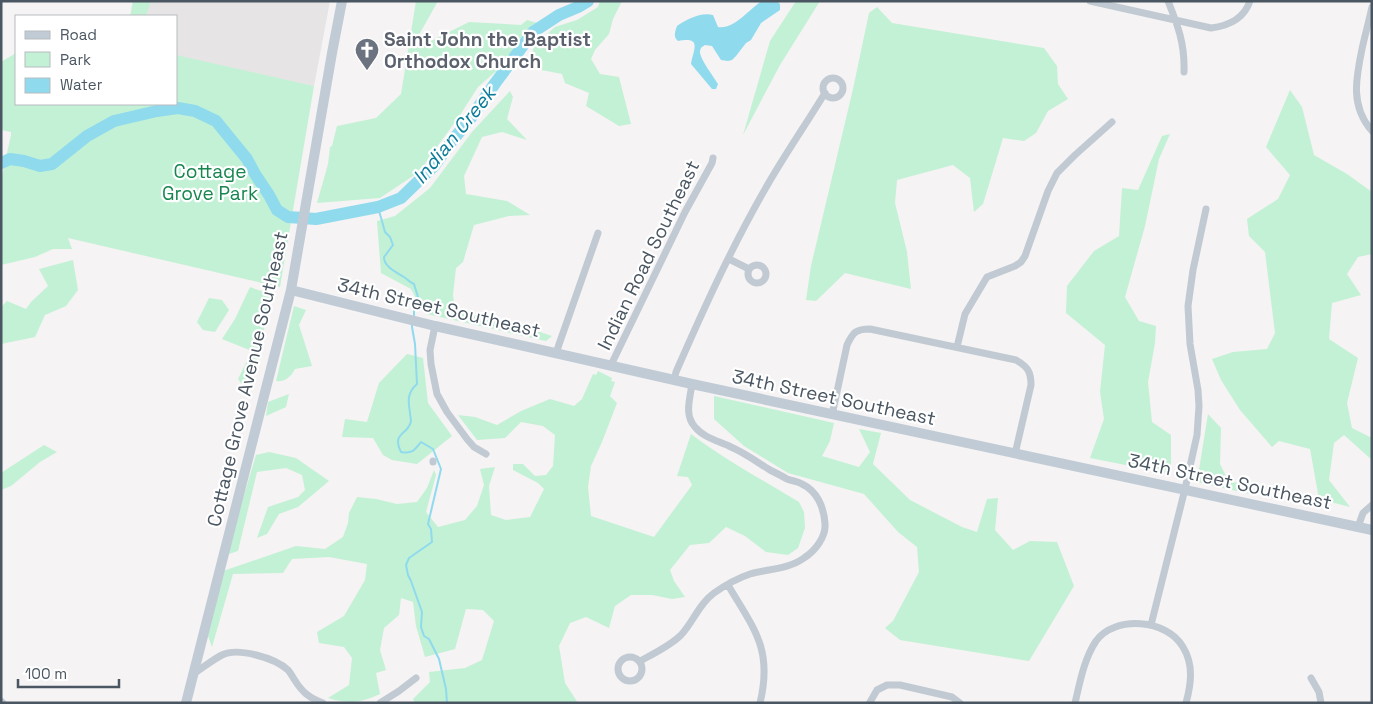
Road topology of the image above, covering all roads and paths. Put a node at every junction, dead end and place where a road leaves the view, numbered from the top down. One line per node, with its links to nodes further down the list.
1 (342, 1): 16 (street, Cottage Grove Avenue Southeast)
2 (1090, 1): 6 (street)
3 (1168, 1): 6 (street)
4 (1250, 1): 6 (street)
5 (1372, 7): 10 (street)
6 (1176, 21): 7 (street)
7 (1184, 72)
8 (825, 93): 14 (street)
9 (1112, 122): 18 (street)
10 (1372, 131)
11 (713, 158): 20 (street, Indian Road Southeast)
12 (1206, 210): 26 (street)
13 (598, 233): 19 (street)
14 (728, 259): 15 (street); 21 (street)
15 (748, 269)
16 (290, 290): 17 (street, 34th Street Southeast); 33 (street, Cottage Grove Avenue Southeast)
17 (435, 326): 19 (street, 34th Street Southeast); 24 (street)
18 (956, 347): 23 (street); 25 (street)
19 (556, 353): 20 (street, 34th Street Southeast)
20 (612, 365): 21 (street, 34th Street Southeast)
21 (674, 380): 22 (street, 34th Street Southeast)
22 (692, 384): 23 (street, 34th Street Southeast); 30 (street)
23 (832, 415): 25 (street, 34th Street Southeast)
24 (486, 454)
25 (1015, 454): 26 (street, 34th Street Southeast)
26 (1185, 489): 28 (street, 34th Street Southeast); 31 (street)
27 (1372, 505): 28 (street)
28 (1358, 527): 29 (street, 34th Street Southeast)
29 (1372, 530)
30 (728, 586): 32 (street); 40 (street)
31 (1151, 625): 42 (street); 43 (street)
32 (640, 662)
33 (192, 674): 37 (street, Cottage Grove Avenue Southeast); 38 (street)
34 (416, 678): 39 (street)
35 (1311, 678): 44 (street)
36 (870, 702): 41 (street)
37 (186, 703)
38 (323, 703)
39 (380, 703)
40 (760, 703)
41 (960, 703)
42 (1075, 703)
43 (1186, 703)
44 (1321, 703)

